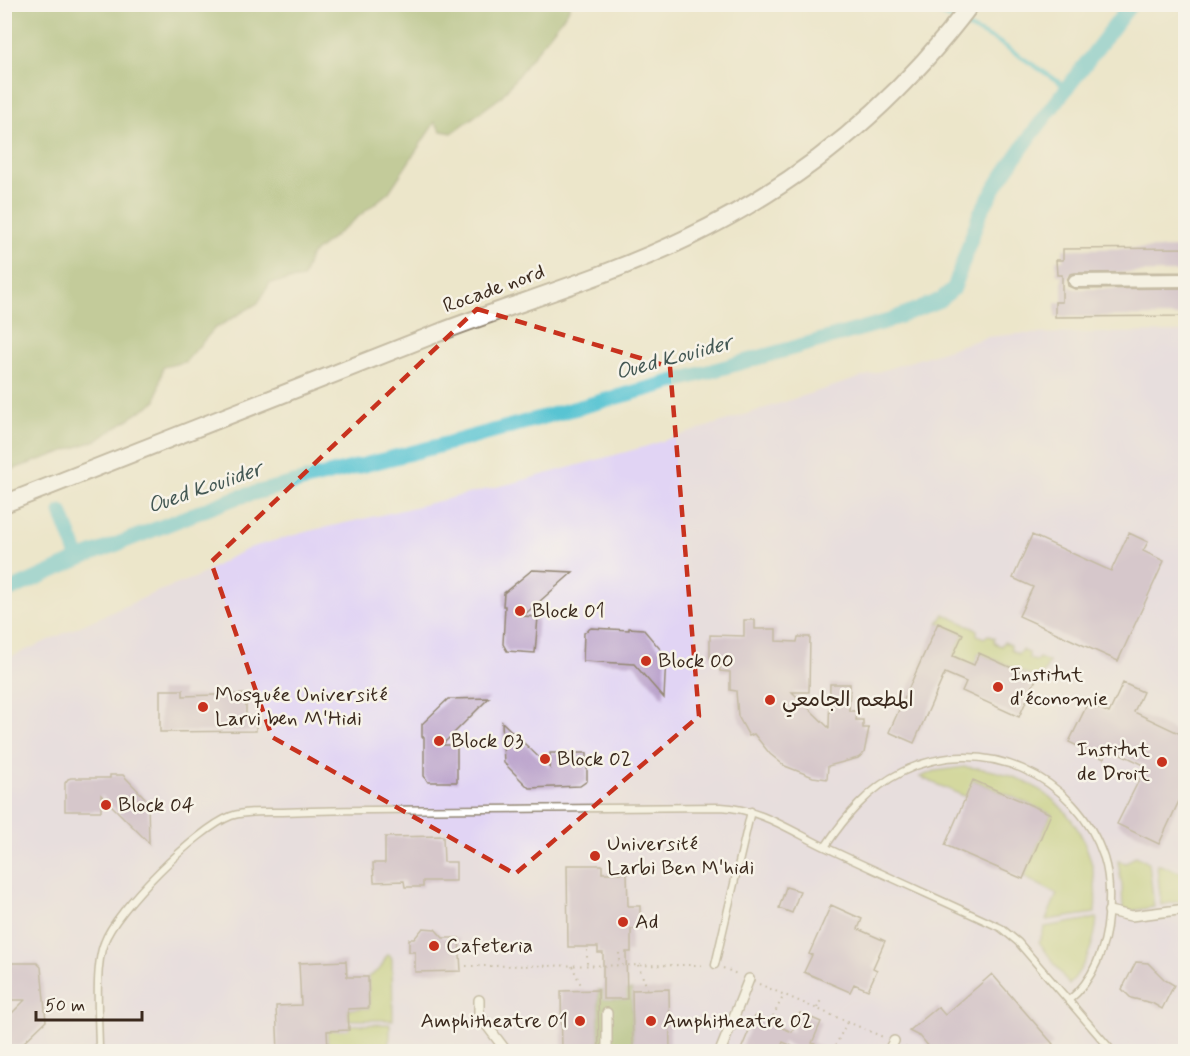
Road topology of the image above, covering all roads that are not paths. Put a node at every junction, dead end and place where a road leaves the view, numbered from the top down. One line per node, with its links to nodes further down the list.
1 (971, 4): 4 (main road, Rocade nord)
2 (1185, 280): 3 (street)
3 (1075, 281)
4 (4, 504)
5 (752, 811): 6 (lane); 9 (lane); 15 (lane)
6 (825, 847): 8 (lane); 12 (lane)
7 (1185, 909): 8 (street)
8 (1109, 911): 12 (lane)
9 (715, 965)
10 (749, 979): 18 (street)
11 (479, 1000): 16 (street)
12 (1069, 1000): 20 (lane)
13 (608, 1013): 17 (street)
14 (894, 1041): 19 (street)
15 (99, 1052)
16 (507, 1052)
17 (607, 1052)
18 (720, 1052)
19 (888, 1052)
20 (1113, 1052)

